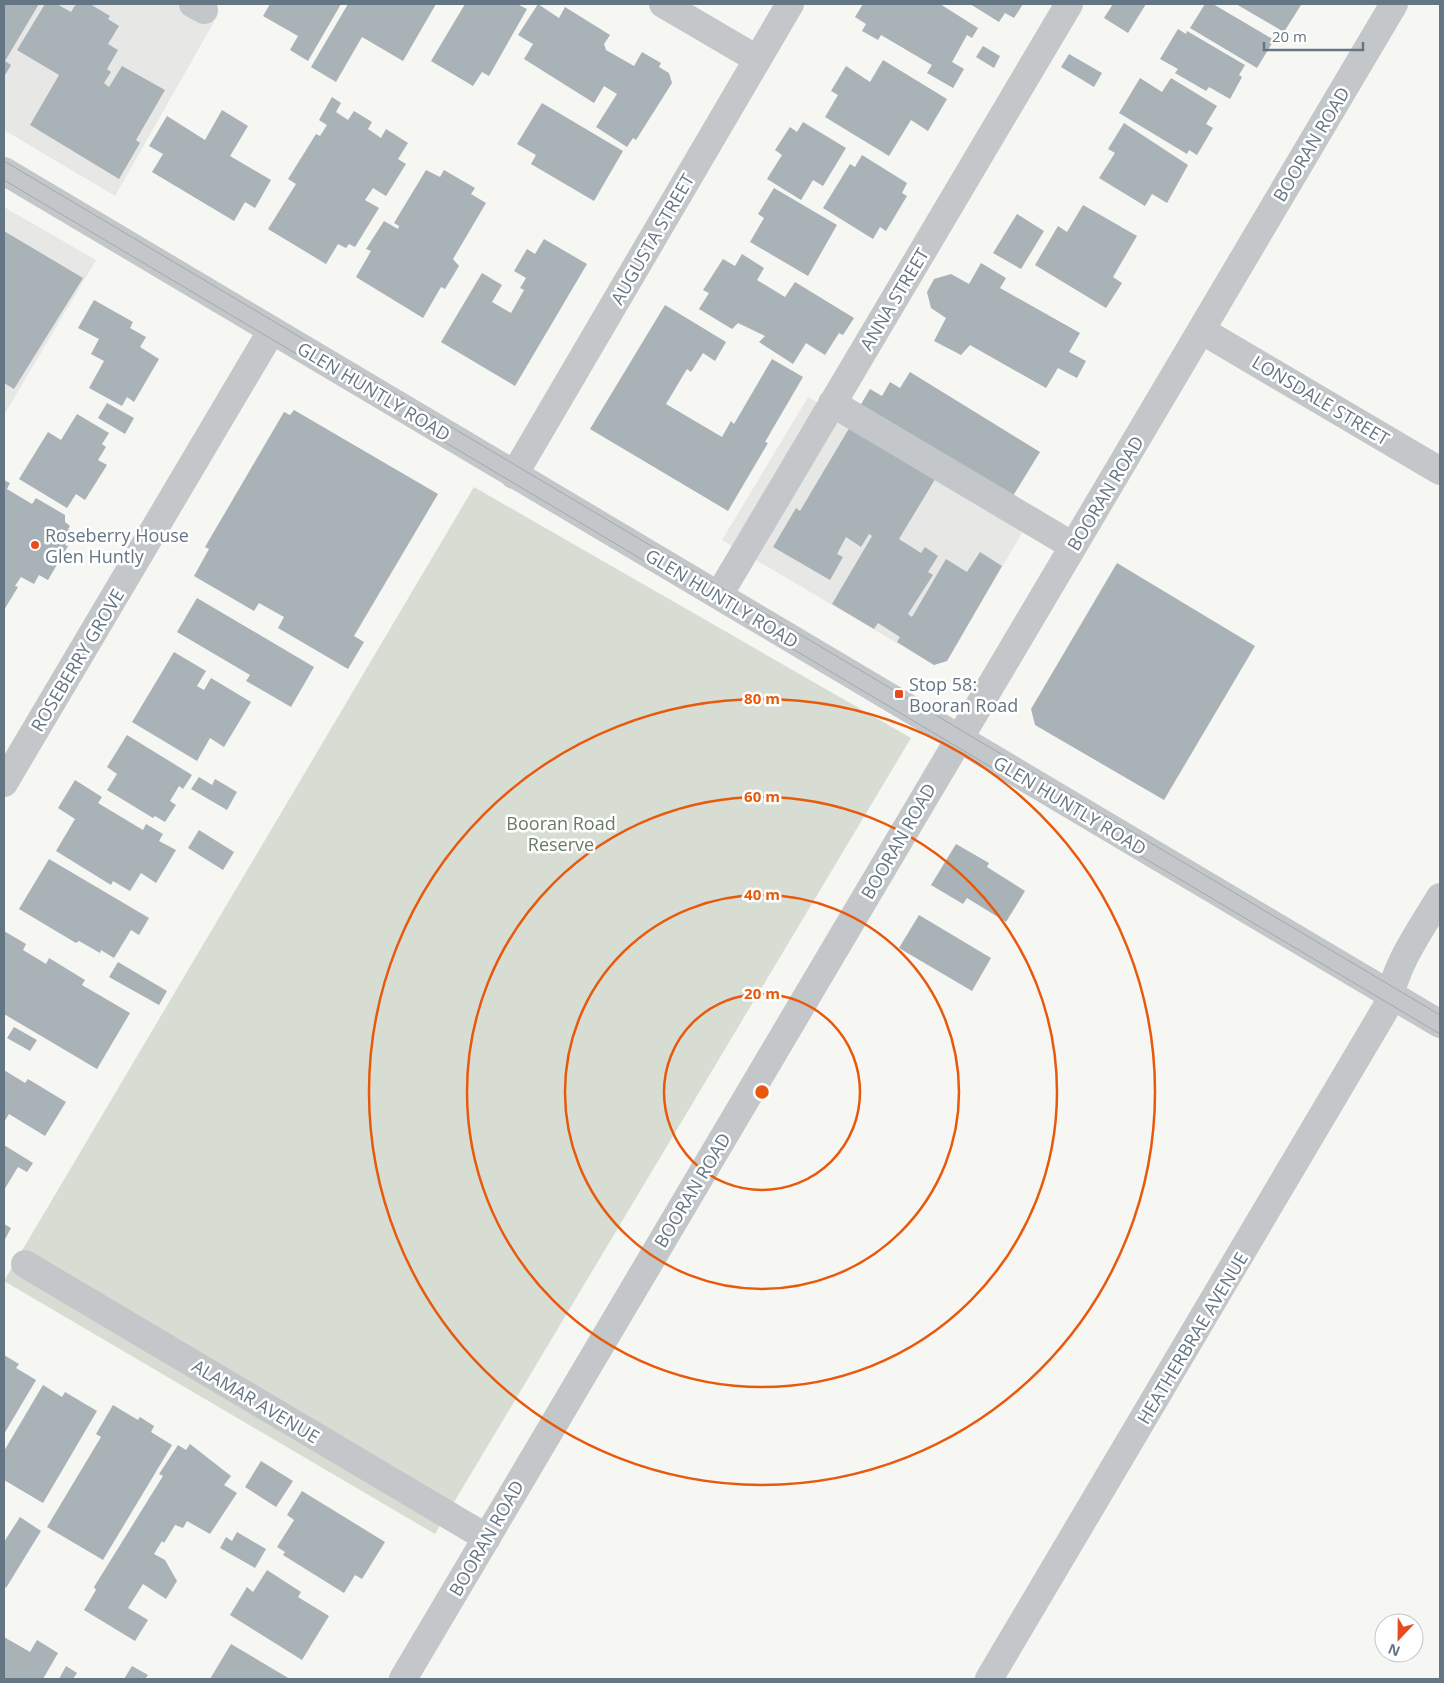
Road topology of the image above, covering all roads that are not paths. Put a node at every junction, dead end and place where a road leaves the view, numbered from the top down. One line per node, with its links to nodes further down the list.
1 (663, 4): 5 (street)
2 (790, 4): 5 (street, AUGUSTA STREET)
3 (1069, 4): 9 (street, ANNA STREET)
4 (1394, 4): 8 (street, BOORAN ROAD)
5 (756, 59): 11 (street, AUGUSTA STREET)
6 (4, 171): 7 (street, GLEN HUNTLY ROAD)
7 (272, 330): 11 (street, GLEN HUNTLY ROAD); 15 (street, ROSEBERRY GROVE)
8 (1201, 330): 10 (street, LONSDALE STREET); 12 (street, BOORAN ROAD)
9 (832, 404): 12 (street); 13 (street, ANNA STREET)
10 (1440, 470)
11 (514, 474): 13 (street, GLEN HUNTLY ROAD)
12 (1073, 546): 14 (street, BOORAN ROAD)
13 (718, 595): 14 (street, GLEN HUNTLY ROAD)
14 (958, 738): 17 (street, GLEN HUNTLY ROAD); 20 (street, BOORAN ROAD)
15 (4, 782)
16 (1440, 897): 17 (street, HEATHERBRAE AVENUE)
17 (1390, 995): 18 (street, GLEN HUNTLY ROAD); 22 (street, HEATHERBRAE AVENUE)
18 (1440, 1024)
19 (25, 1264): 20 (street, ALAMAR AVENUE)
20 (487, 1538): 21 (street, BOORAN ROAD)
21 (403, 1679)
22 (989, 1679)

